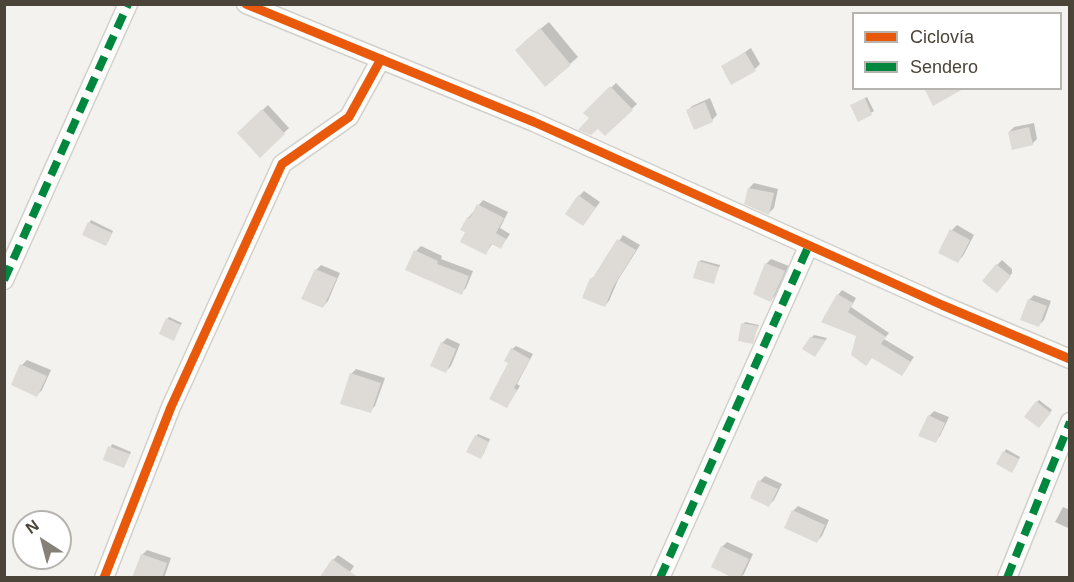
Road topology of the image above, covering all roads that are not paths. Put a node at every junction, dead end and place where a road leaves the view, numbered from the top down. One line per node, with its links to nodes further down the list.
1 (128, 4): 5 (street)
2 (246, 4): 3 (street)
3 (381, 59): 4 (street); 8 (street)
4 (809, 245): 6 (street); 9 (street)
5 (4, 280)
6 (1070, 359)
7 (1070, 422): 10 (street)
8 (104, 578)
9 (660, 578)
10 (1007, 578)

